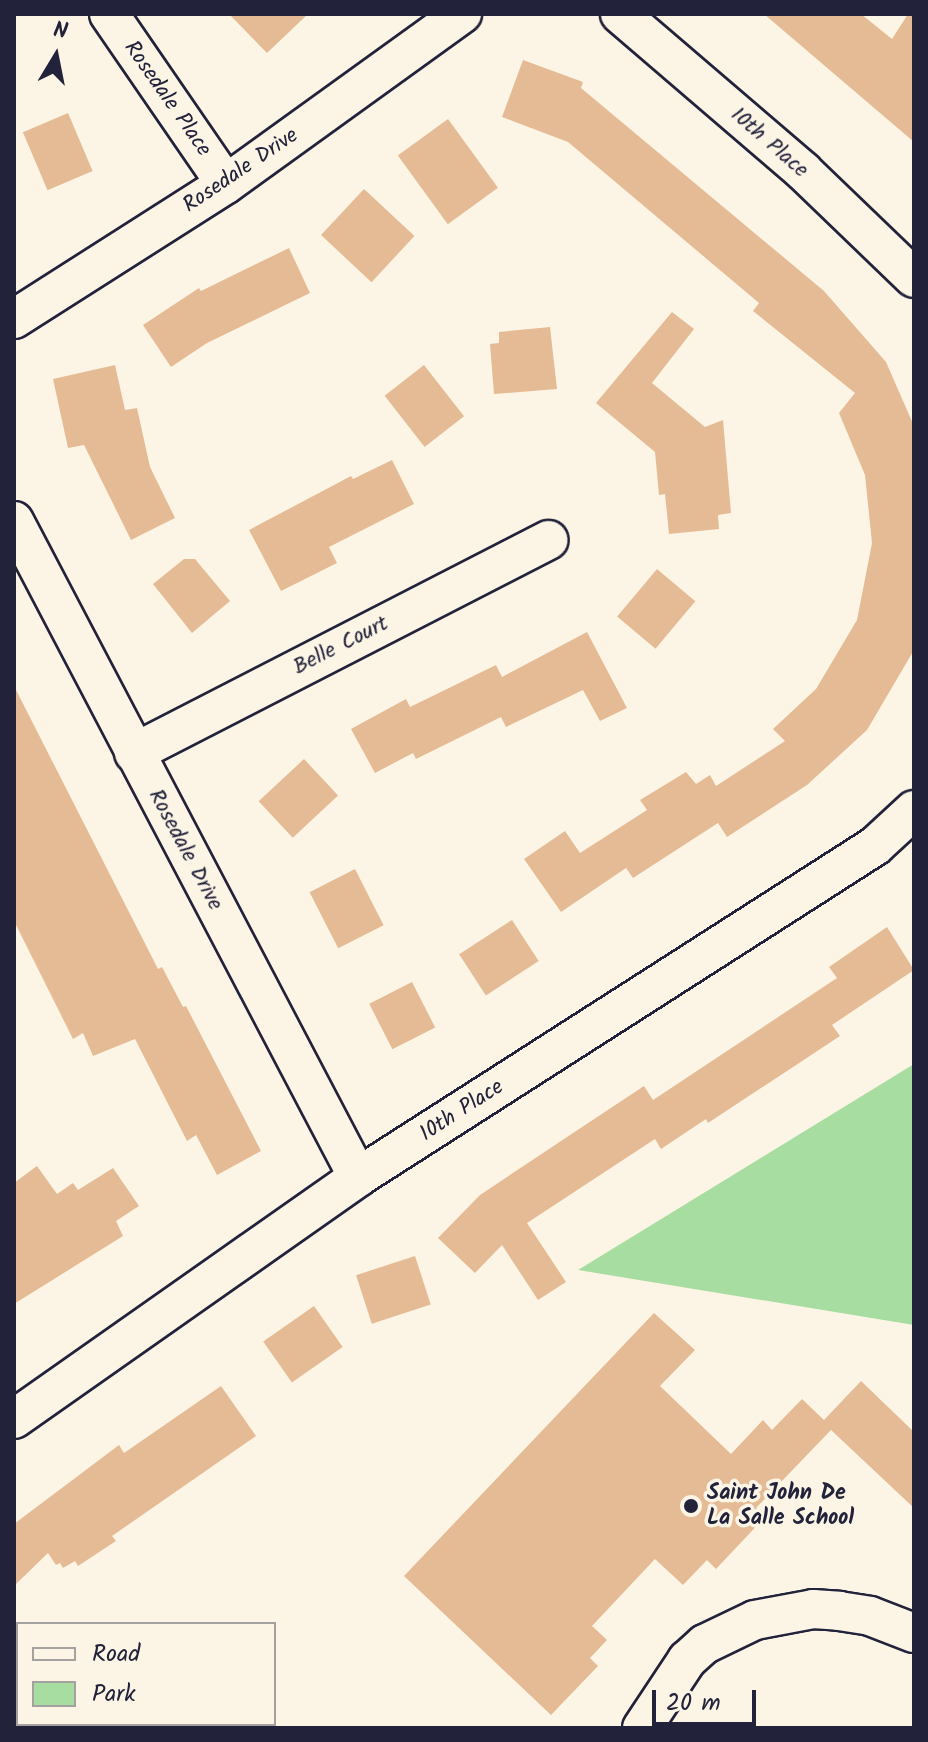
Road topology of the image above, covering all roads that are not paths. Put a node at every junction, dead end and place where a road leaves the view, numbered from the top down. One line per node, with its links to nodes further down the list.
1 (109, 14): 4 (street, Rosedale Place)
2 (462, 14): 4 (street, Rosedale Drive)
3 (620, 14): 5 (street, 10th Place)
4 (226, 184): 6 (street, Rosedale Drive)
5 (914, 278)
6 (14, 319)
7 (14, 521): 9 (street, Rosedale Drive)
8 (548, 540): 9 (street, Belle Court)
9 (134, 753): 11 (street, Rosedale Drive)
10 (914, 810): 11 (street, 10th Place)
11 (358, 1177): 12 (street, 10th Place)
12 (14, 1419)
13 (914, 1633): 14 (street)
14 (642, 1728)

